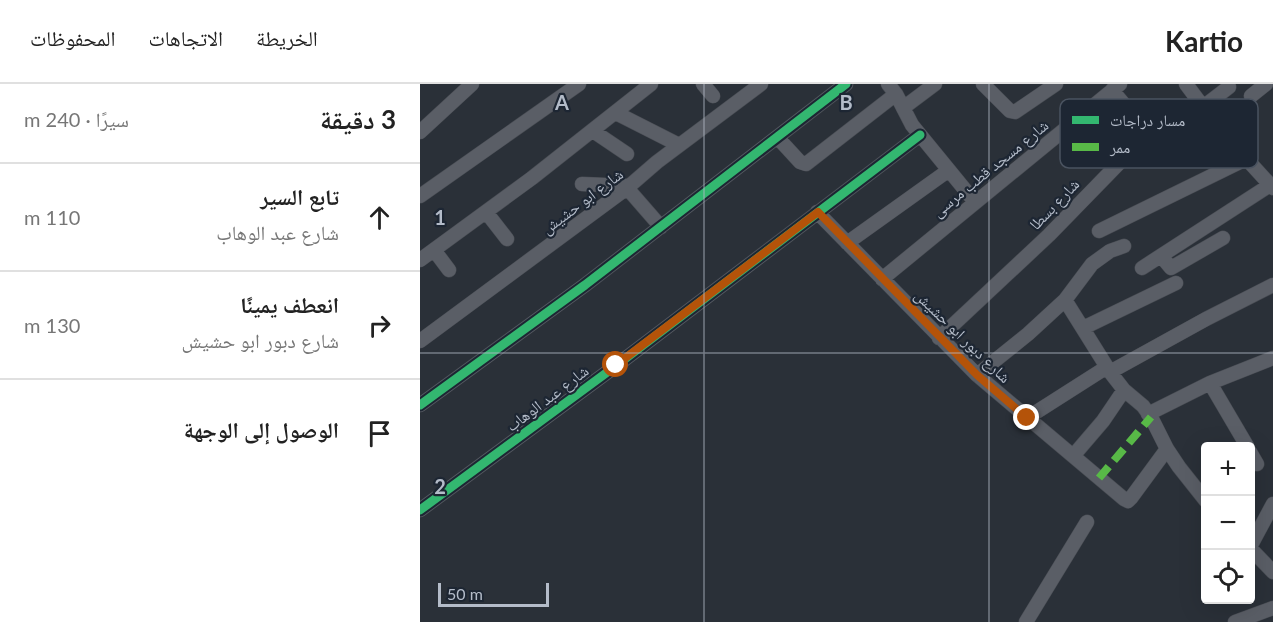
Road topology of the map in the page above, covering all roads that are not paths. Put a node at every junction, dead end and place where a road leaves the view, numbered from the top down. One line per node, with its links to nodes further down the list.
1 (472, 84): 21 (street)
2 (579, 84): 34 (street)
3 (651, 84): 19 (street)
4 (703, 84): 14 (street)
5 (761, 84): 25 (street, شارع ابو حشيش)
6 (846, 84): 24 (street)
7 (935, 84): 18 (street)
8 (983, 84): 10 (street)
9 (1186, 84): 16 (street)
10 (1052, 85)
11 (1116, 87): 15 (street, شارع مسجد قطب مرسى)
12 (1229, 87): 17 (street, شارع بسطا)
13 (892, 89): 18 (street); 24 (street)
14 (712, 96)
15 (1101, 99)
16 (1197, 99)
17 (1209, 99)
18 (903, 108): 23 (street)
19 (616, 113): 20 (street); 25 (street)
20 (593, 131): 26 (street); 36 (street)
21 (420, 132)
22 (1060, 132): 35 (street, شارع مسجد قطب مرسى)
23 (920, 135): 30 (street); 37 (street, شارع عبد الوهاب)
24 (777, 137): 38 (street)
25 (679, 145): 32 (street, شارع ابو حشيش)
26 (627, 154)
27 (1114, 168): 54 (street, شارع بسطا)
28 (1228, 168): 39 (street)
29 (1254, 168): 33 (street)
30 (949, 170): 35 (street); 42 (street)
31 (582, 184): 32 (street)
32 (628, 187): 38 (street); 55 (street, شارع ابو حشيش)
33 (1272, 187): 45 (street)
34 (420, 196)
35 (975, 202): 49 (street, شارع مسجد قطب مرسى)
36 (486, 212): 41 (street); 44 (street)
37 (818, 212): 42 (street, شارع دبور ابو حشيش); 69 (street, شارع عبد الوهاب)
38 (661, 227): 61 (street)
39 (1100, 231)
40 (1223, 238): 45 (street)
41 (507, 239)
42 (847, 243): 49 (street, شارع دبور ابو حشيش)
43 (1124, 246): 52 (street)
44 (434, 250): 46 (street); 48 (street)
45 (1161, 256): 47 (street)
46 (420, 260)
47 (1142, 268)
48 (449, 270)
49 (882, 279): 54 (street, شارع دبور ابو حشيش)
50 (1176, 282): 53 (street)
51 (1273, 285): 57 (street)
52 (1065, 300): 53 (street); 58 (street)
53 (1083, 328): 57 (street)
54 (939, 338): 58 (street, شارع دبور ابو حشيش)
55 (420, 341)
56 (1273, 358): 59 (street)
57 (1109, 369): 60 (street); 63 (street)
58 (977, 375): 63 (street, شارع دبور ابو حشيش)
59 (1210, 383): 62 (street); 64 (street)
60 (1124, 390): 62 (street); 66 (street)
61 (420, 405)
62 (1148, 414): 65 (street)
63 (1027, 418): 66 (street, شارع دبور ابو حشيش)
64 (1244, 442)
65 (1167, 449): 66 (street, شارع دبور ابو حشيش); 67 (street)
66 (1072, 456)
67 (1202, 496)
68 (1273, 504): 71 (street)
69 (420, 510)
70 (1087, 522): 75 (street)
71 (1255, 539)
72 (1254, 550): 73 (street)
73 (1273, 572)
74 (1273, 608): 76 (street)
75 (1026, 622)
76 (1235, 622)

